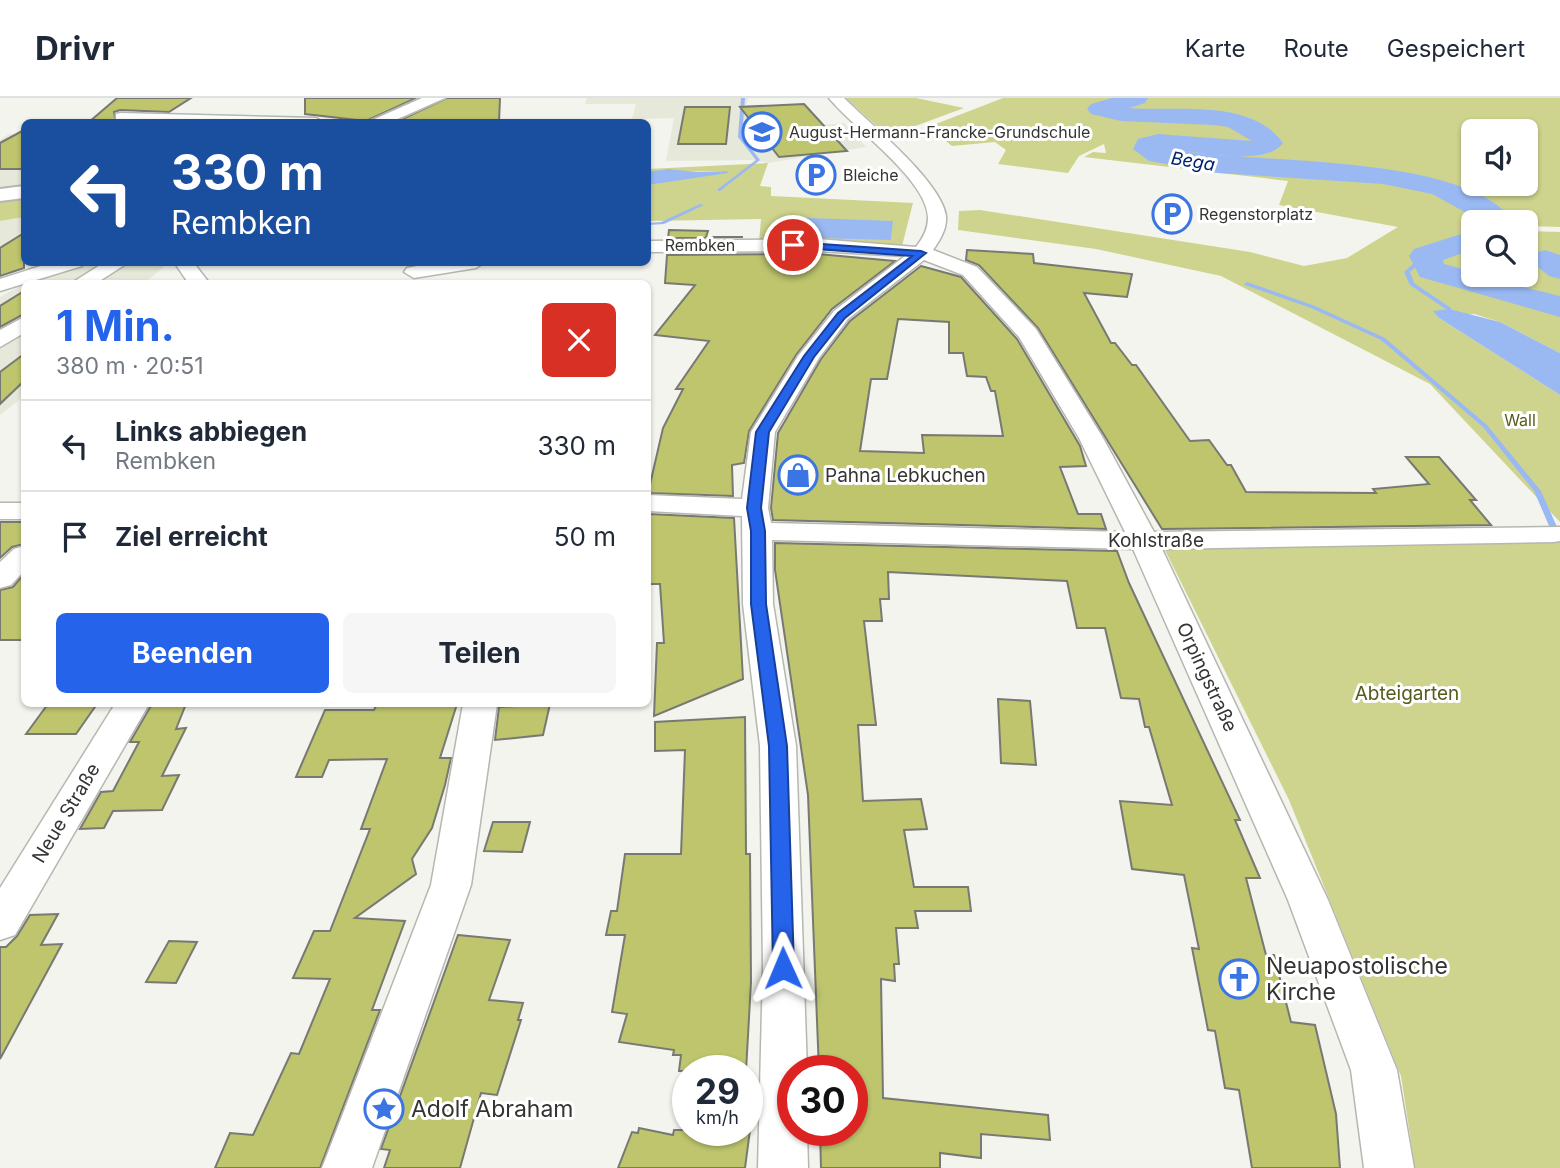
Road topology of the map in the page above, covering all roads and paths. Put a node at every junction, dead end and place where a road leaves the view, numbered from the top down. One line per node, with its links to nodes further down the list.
1 (437, 98): 5 (main road)
2 (836, 98): 9 (street)
3 (137, 104): 4 (street)
4 (199, 119)
5 (384, 119)
6 (21, 192): 7 (main road)
7 (0, 195)
8 (651, 246): 9 (street, Rembken)
9 (921, 253): 24 (street); 26 (street, Orpingstraße)
10 (103, 266): 13 (street)
11 (186, 266): 16 (street)
12 (452, 266): 14 (street)
13 (82, 271): 15 (street)
14 (410, 273)
15 (29, 280)
16 (197, 280)
17 (21, 281): 18 (street)
18 (0, 285)
19 (21, 325): 20 (street)
20 (0, 340)
21 (651, 503): 24 (street, Kohlstraße)
22 (0, 511): 23 (street)
23 (21, 511)
24 (756, 520): 26 (street, Kohlstraße); 33 (street)
25 (1554, 534): 26 (street, Kohlstraße)
26 (1144, 541): 34 (street, Orpingstraße)
27 (21, 558): 28 (street)
28 (0, 579)
29 (130, 707): 31 (street, Neue Straße)
30 (480, 707): 32 (street)
31 (0, 923)
32 (347, 1168)
33 (783, 1168)
34 (1389, 1168)

